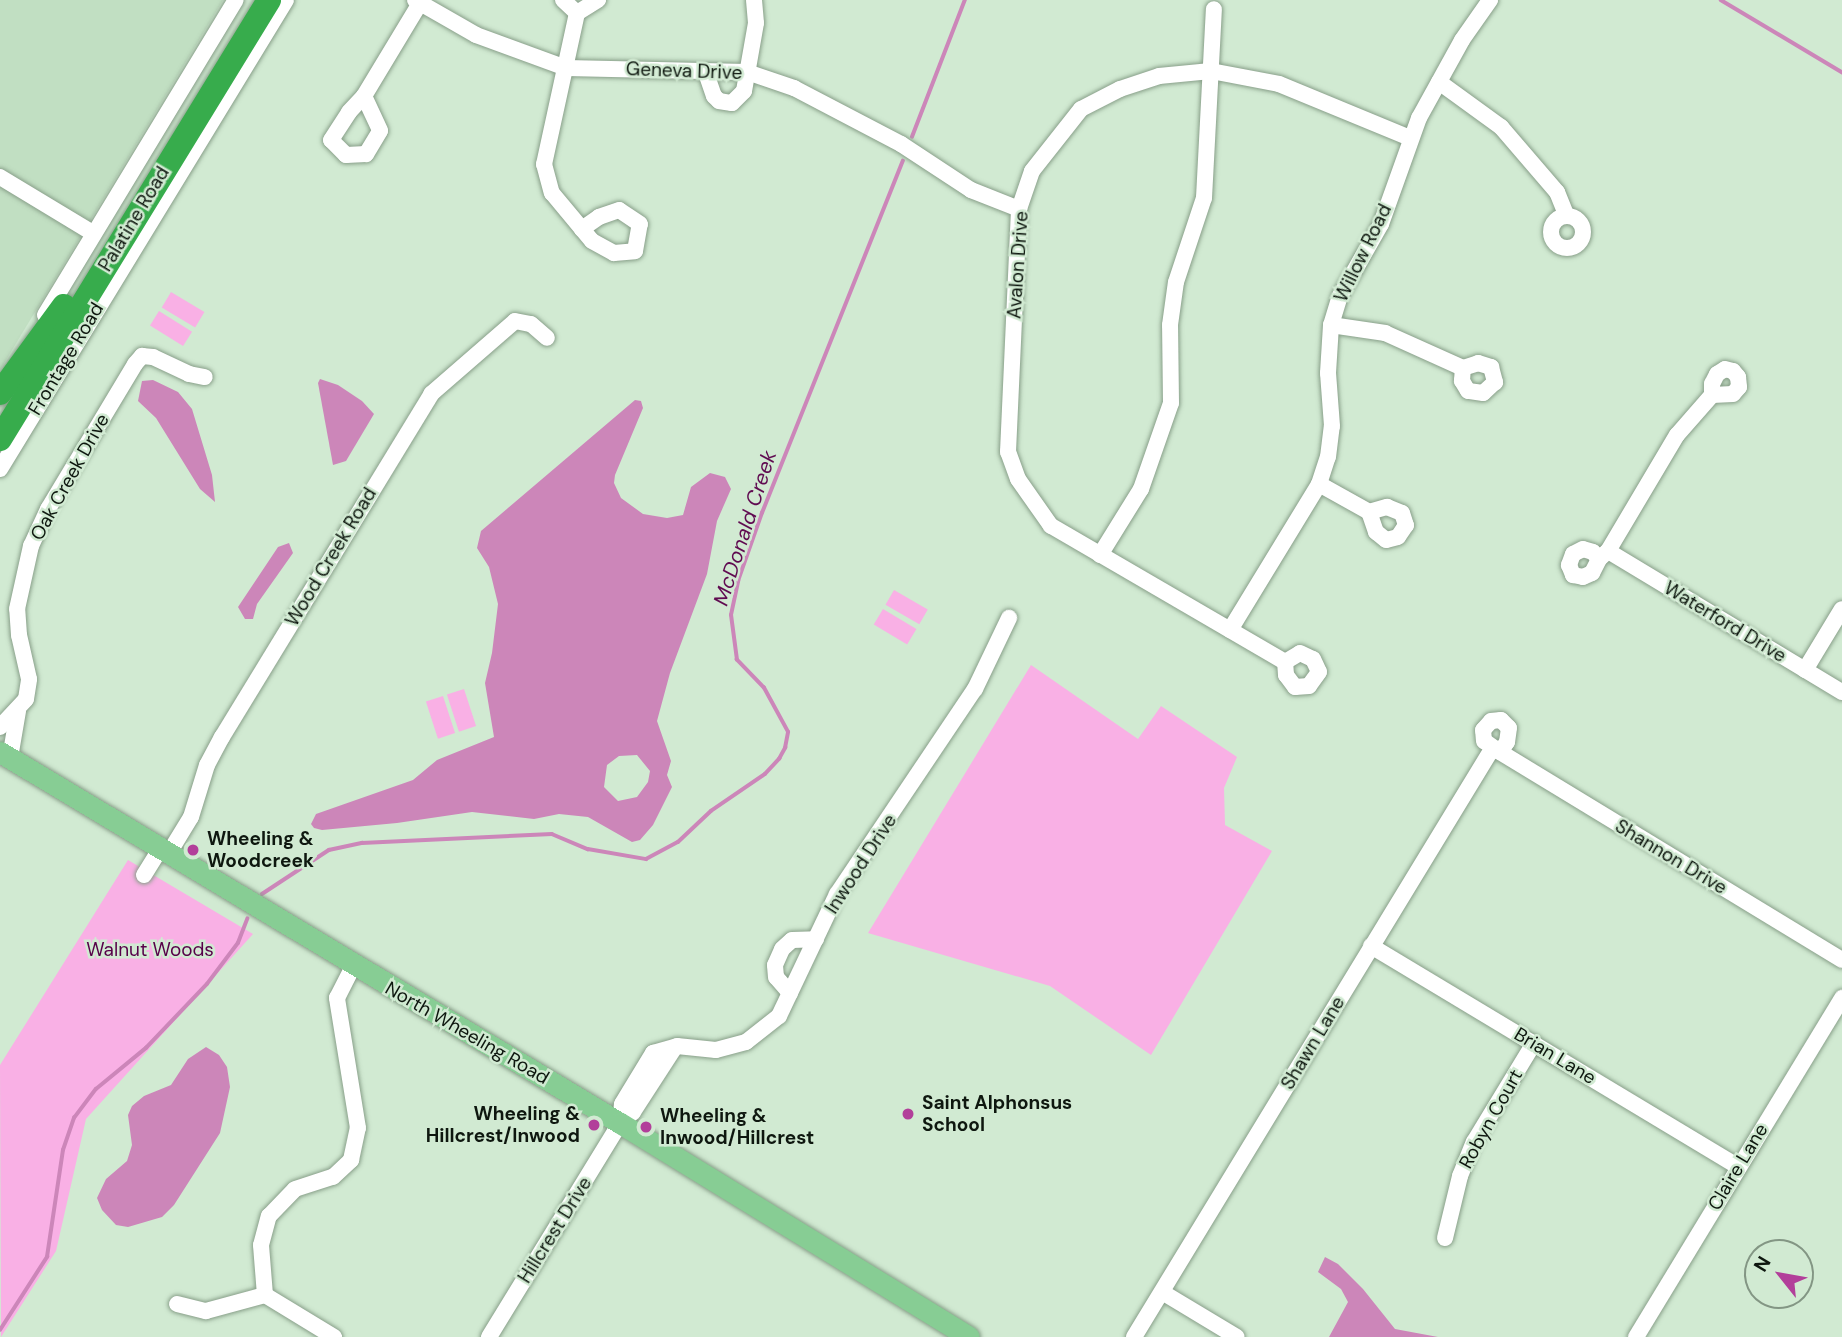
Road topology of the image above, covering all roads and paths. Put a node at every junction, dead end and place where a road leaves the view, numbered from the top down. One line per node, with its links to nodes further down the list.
1 (236, 0): 23 (street, Frontage Road)
2 (252, 0): 24 (highway, Palatine Road)
3 (269, 0): 32 (highway, Palatine Road)
4 (286, 0): 33 (street, Frontage Road)
5 (563, 0): 11 (street)
6 (598, 0): 11 (street)
7 (754, 0): 14 (street)
8 (1490, 0): 16 (street, Willow Road)
9 (417, 2): 12 (street, Geneva Drive); 17 (street)
10 (1214, 3): 13 (street)
11 (577, 13): 12 (street)
12 (566, 68): 15 (street, Geneva Drive); 22 (street)
13 (1210, 71): 18 (street, Avalon Drive); 20 (street, Avalon Drive); 36 (street)
14 (747, 72): 15 (street, Geneva Drive); 15 (street); 20 (street, Geneva Drive)
15 (706, 73)
16 (1439, 82): 18 (street, Willow Road); 21 (street)
17 (364, 96): 17 (street)
18 (1410, 138): 25 (street, Willow Road)
19 (0, 177): 23 (street)
20 (1019, 209): 36 (street, Avalon Drive)
21 (1566, 214)
22 (582, 229): 22 (street)
23 (93, 233): 29 (street, Frontage Road)
24 (73, 295): 29 (highway); 31 (highway, Palatine Road)
25 (1331, 325): 27 (street); 34 (street, Willow Road)
26 (547, 338): 47 (street, Wood Creek Road)
27 (1463, 368)
28 (205, 377): 43 (street, Oak Creek Drive)
29 (0, 392)
30 (1712, 395): 41 (street, Waterford Drive)
31 (0, 415)
32 (0, 439)
33 (0, 469)
34 (1319, 484): 35 (street); 39 (street, Willow Road)
35 (1369, 512)
36 (1100, 555): 39 (street, Avalon Drive)
37 (1842, 609): 41 (street)
38 (1009, 618): 49 (street, Inwood Drive)
39 (1230, 630): 40 (street, Avalon Drive)
40 (1285, 662)
41 (1805, 670): 42 (street, Waterford Drive)
42 (1842, 692)
43 (18, 710): 44 (street, Oak Creek Drive); 46 (street, Oak Creek Drive)
44 (0, 727)
45 (1496, 750): 50 (street, Shawn Lane); 51 (street, Shannon Drive)
46 (5, 755): 47 (main road, North Wheeling Road)
47 (165, 851): 48 (street); 52 (main road, North Wheeling Road)
48 (144, 875)
49 (816, 939): 53 (street, Inwood Drive); 53 (street)
50 (1371, 946): 55 (street, Brian Lane); 59 (street, Shawn Lane)
51 (1842, 960)
52 (354, 966): 56 (main road, North Wheeling Road); 60 (street)
53 (790, 993): 56 (street, Inwood Drive)
54 (1842, 998): 57 (street, Claire Lane)
55 (1534, 1043): 57 (street, Brian Lane); 58 (street, Robyn Court)
56 (620, 1123): 63 (street, Hillcrest Drive); 64 (main road, North Wheeling Road)
57 (1739, 1167): 67 (street, Claire Lane)
58 (1445, 1238)
59 (1162, 1292): 65 (street, Shawn Lane); 66 (street)
60 (265, 1295): 61 (street); 62 (street)
61 (177, 1304)
62 (334, 1337)
63 (489, 1337)
64 (970, 1337)
65 (1134, 1337)
66 (1237, 1337)
67 (1636, 1337)

